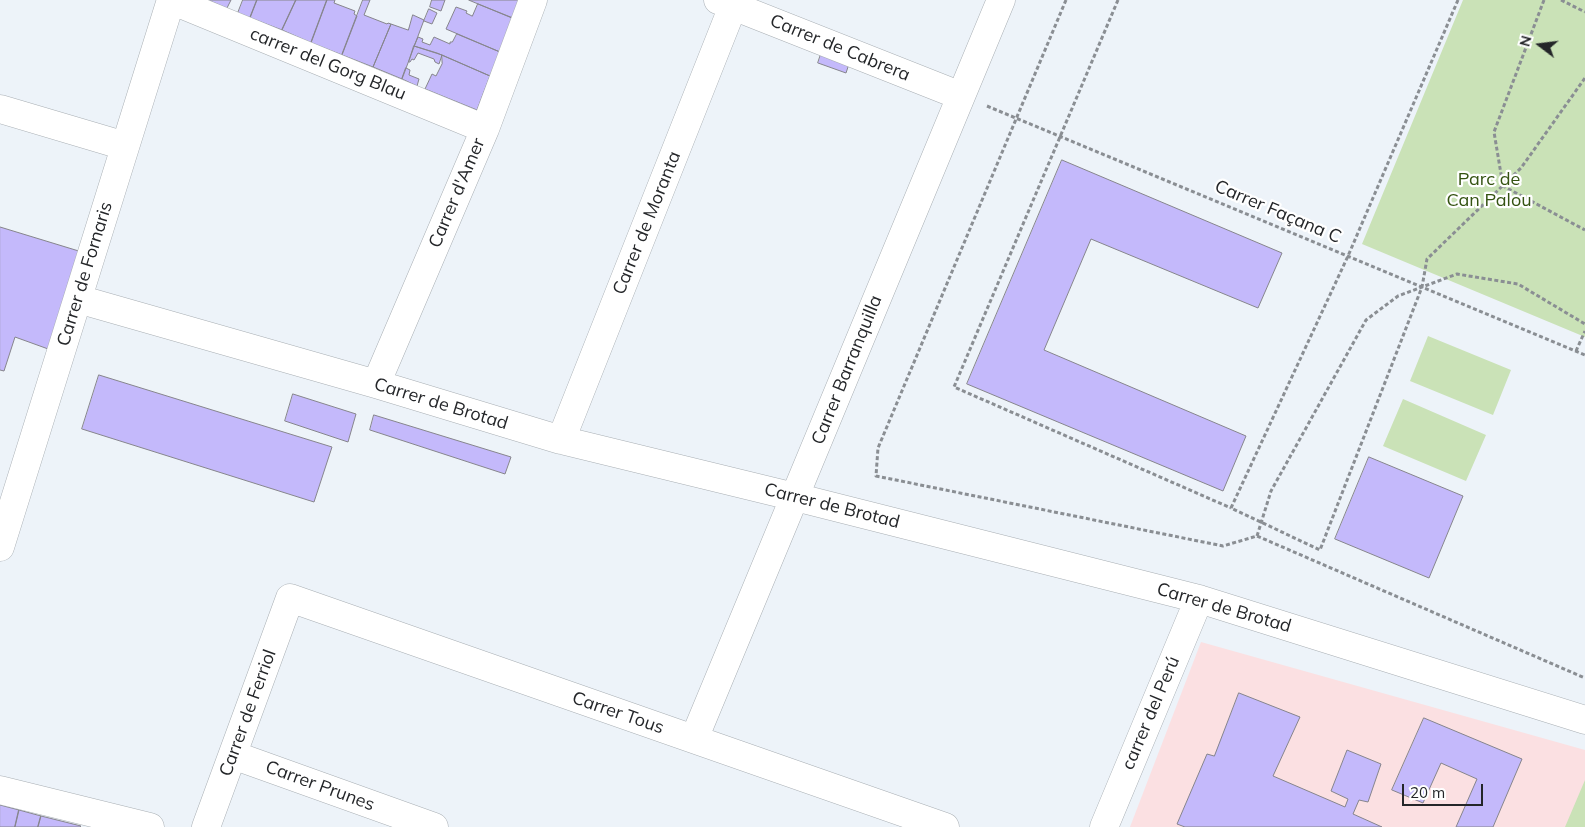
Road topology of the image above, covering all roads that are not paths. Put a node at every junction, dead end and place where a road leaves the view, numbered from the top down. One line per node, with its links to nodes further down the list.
1 (171, 0): 7 (street, carrer del Gorg Blau); 8 (street, Carrer de Fornaris)
2 (534, 0): 7 (street, Carrer d'Amer)
3 (1000, 0): 5 (street, Carrer Barranquilla)
4 (726, 3): 5 (street, Carrer de Cabrera); 11 (street, Carrer de Moranta)
5 (961, 96): 12 (street, Carrer Barranquilla)
6 (0, 109): 8 (street)
7 (485, 129): 10 (street, Carrer d'Amer)
8 (125, 146): 9 (street, Carrer de Fornaris)
9 (78, 299): 10 (street, Carrer de Brotad); 13 (street, Carrer de Fornaris)
10 (376, 384): 11 (street, Carrer de Brotad)
11 (561, 440): 12 (street, Carrer de Brotad)
12 (795, 497): 15 (street, Carrer de Brotad); 17 (street, Carrer Barranquilla)
13 (0, 547)
14 (290, 598): 17 (street, Carrer Tous); 18 (street, Carrer de Ferriol)
15 (1199, 598): 16 (street, Carrer de Brotad); 24 (street, carrer del Perú)
16 (1585, 720)
17 (694, 739): 23 (street, Carrer Tous)
18 (233, 755): 21 (street, Carrer de Ferriol); 22 (street, Carrer Prunes)
19 (0, 790): 20 (street)
20 (150, 827)
21 (206, 827)
22 (434, 827)
23 (945, 827)
24 (1104, 827)

